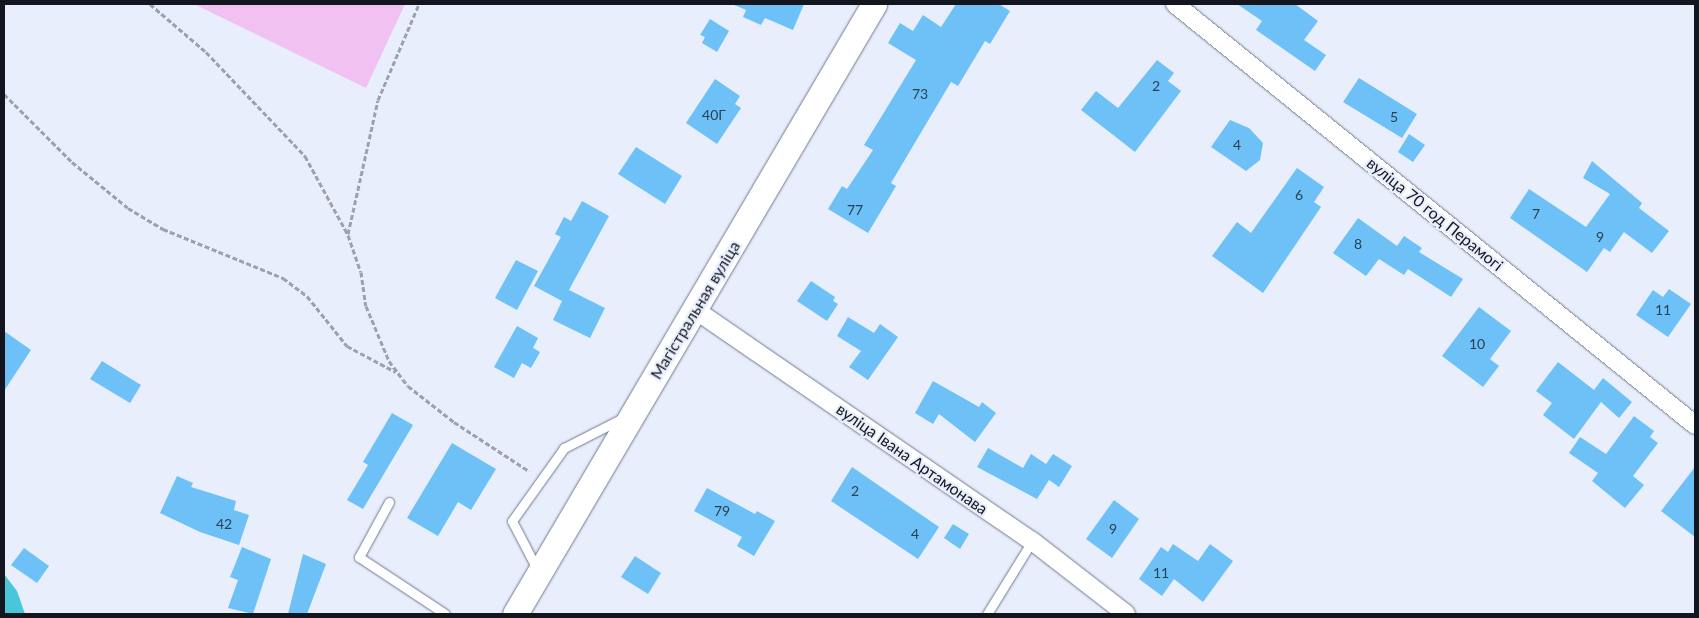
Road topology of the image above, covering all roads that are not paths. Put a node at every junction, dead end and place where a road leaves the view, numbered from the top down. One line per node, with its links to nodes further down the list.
1 (874, 4): 3 (main road, Магістральная вуліца)
2 (1176, 4): 5 (street, вуліца 70 год Перамогі)
3 (694, 308): 4 (main road, Магістральная вуліца); 7 (street, вуліца Івана Артамонава)
4 (634, 412): 8 (main road, Магістральная вуліца); 8 (lane)
5 (1695, 425)
6 (389, 502): 9 (lane)
7 (1032, 542): 11 (lane); 12 (street, вуліца Івана Артамонава)
8 (539, 574): 10 (main road, Магістральная вуліца)
9 (445, 614)
10 (515, 614)
11 (987, 614)
12 (1126, 614)

